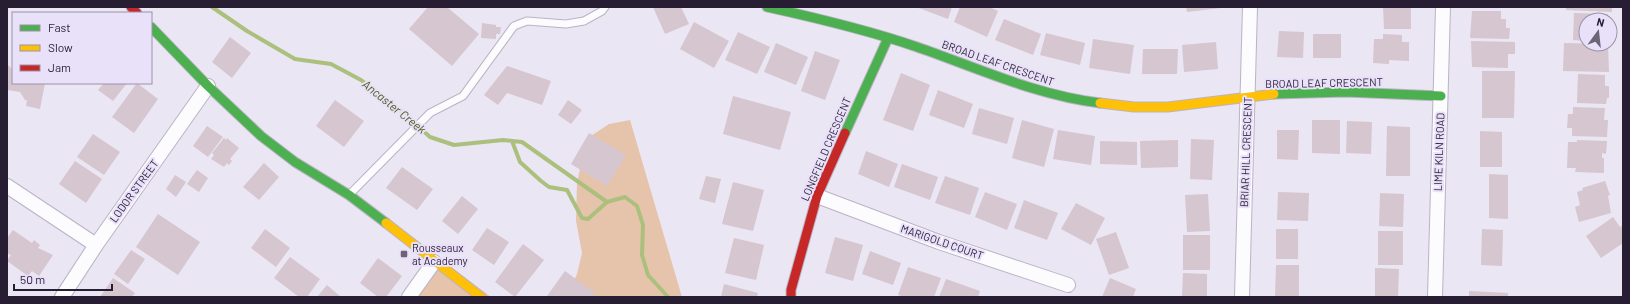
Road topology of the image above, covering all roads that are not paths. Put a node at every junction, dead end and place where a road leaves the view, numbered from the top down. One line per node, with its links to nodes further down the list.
1 (605, 7): 13 (lane)
2 (768, 7): 6 (street, BROAD LEAF CRESCENT)
3 (1250, 7): 9 (street, BRIAR HILL CRESCENT)
4 (1443, 7): 8 (street, LIME KILN ROAD)
5 (152, 28): 7 (street)
6 (888, 38): 9 (street, BROAD LEAF CRESCENT); 14 (street, LONGFIELD CRESCENT)
7 (208, 86): 10 (street); 13 (street); 15 (street, LODOR STREET)
8 (1441, 96): 9 (street, BROAD LEAF CRESCENT); 23 (street, LIME KILN ROAD)
9 (1248, 97): 22 (street, BRIAR HILL CRESCENT)
10 (250, 113)
11 (321, 168): 13 (street)
12 (7, 186): 15 (street)
13 (349, 195): 16 (street)
14 (817, 196): 17 (street, MARIGOLD COURT); 21 (street, LONGFIELD CRESCENT)
15 (96, 245): 18 (street, LODOR STREET)
16 (434, 262): 19 (street); 20 (street)
17 (1068, 285)
18 (62, 297)
19 (408, 297)
20 (481, 297)
21 (791, 297)
22 (1242, 297)
23 (1435, 297)

